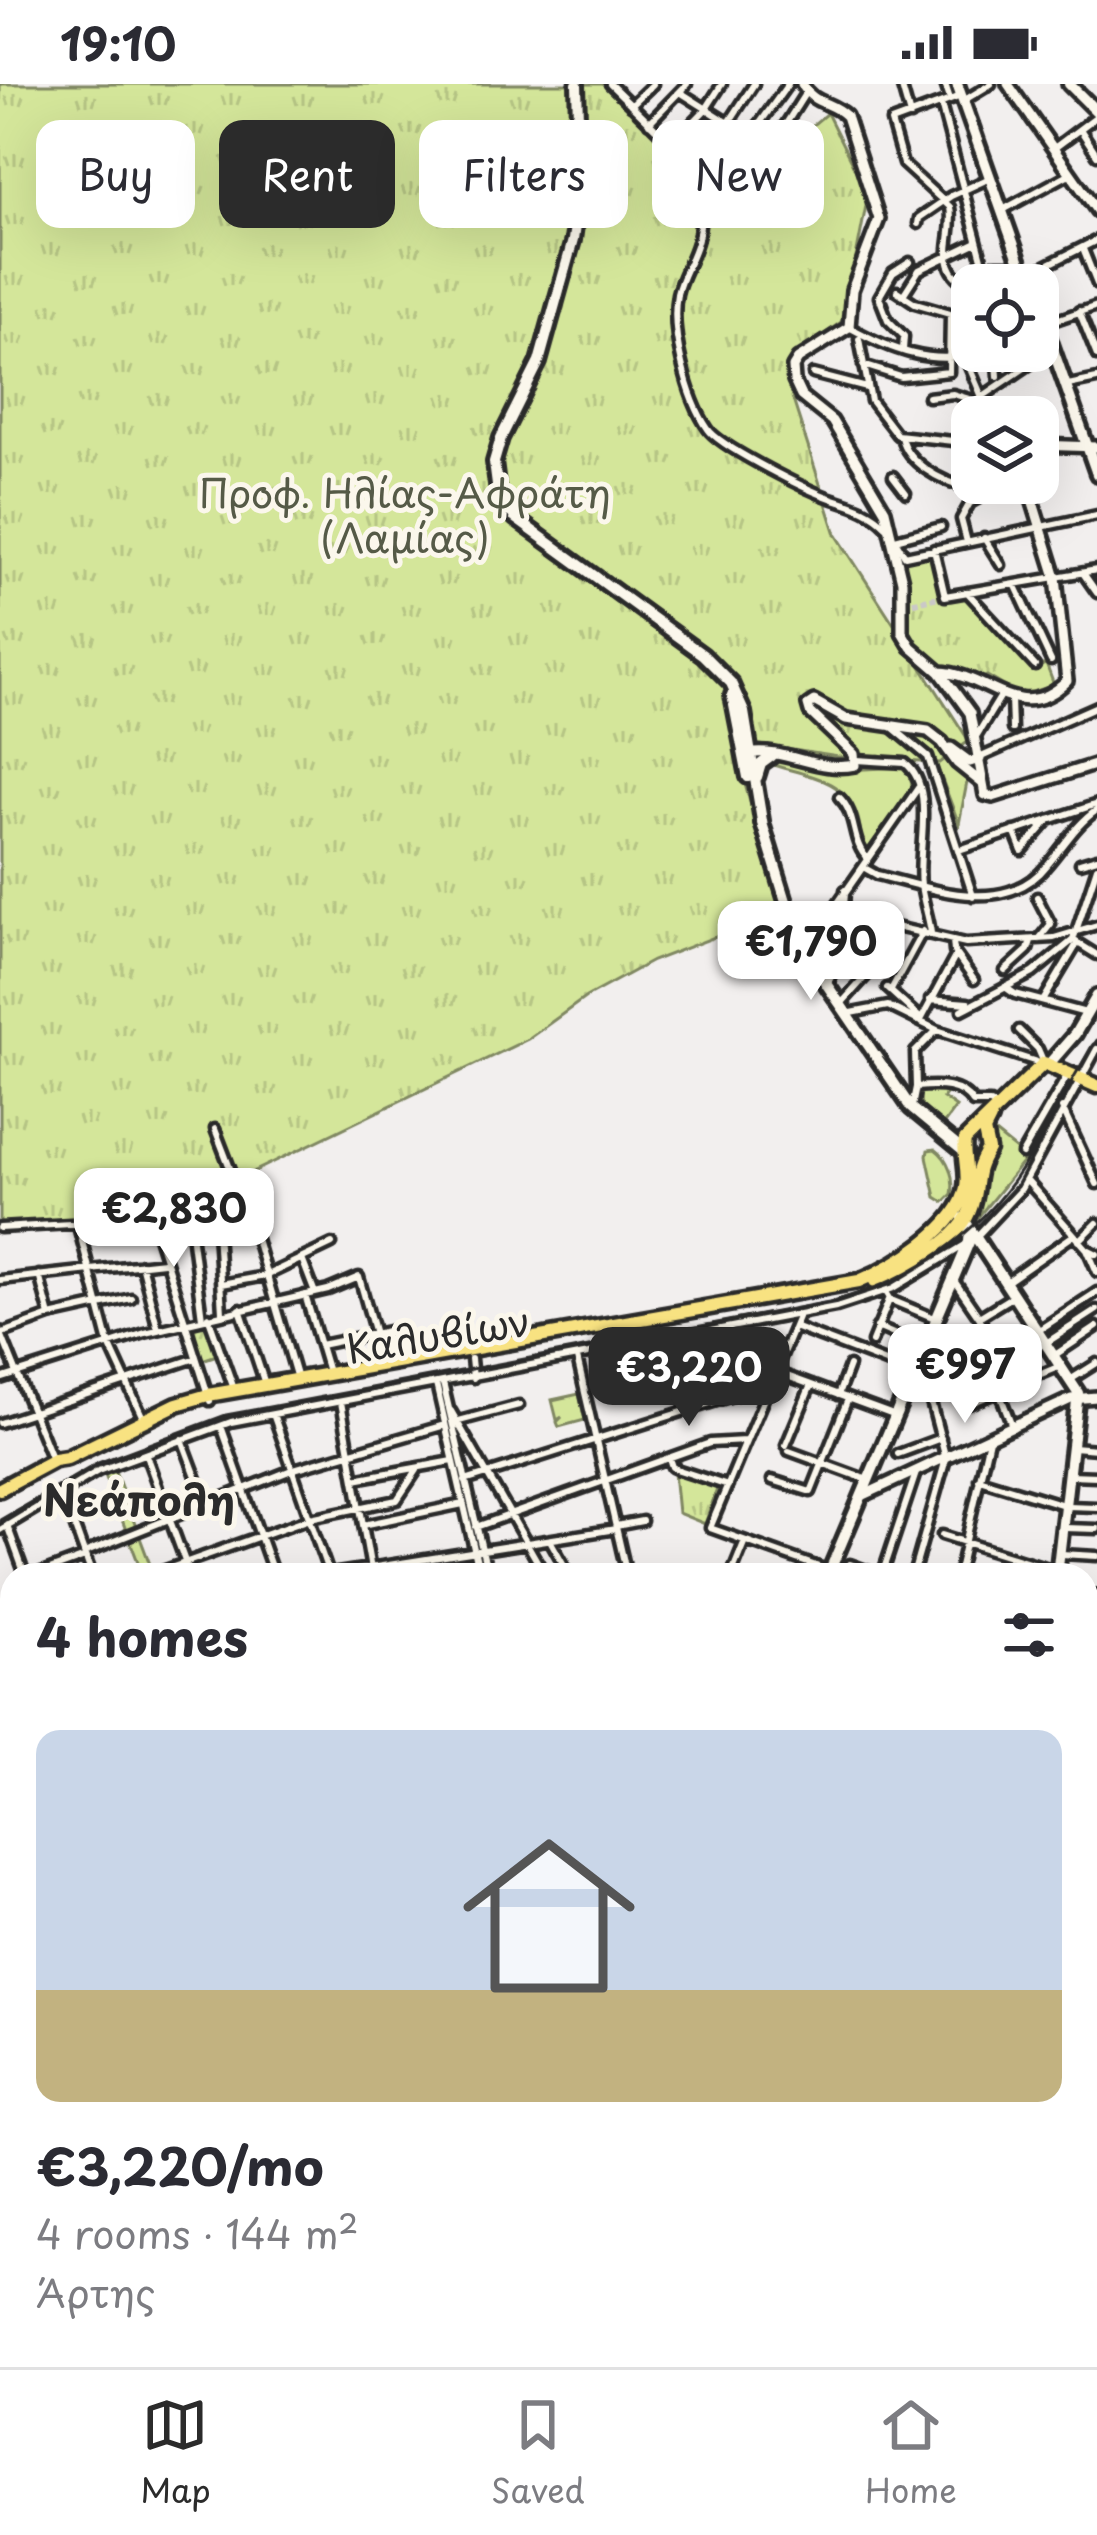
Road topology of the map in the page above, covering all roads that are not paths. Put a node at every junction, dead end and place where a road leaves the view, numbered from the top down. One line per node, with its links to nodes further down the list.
1 (577, 84): 100 (main road)
2 (610, 84): 16 (street)
3 (653, 84): 16 (street)
4 (687, 84): 14 (street)
5 (722, 84): 18 (street)
6 (754, 84): 23 (street)
7 (788, 84): 24 (street)
8 (901, 84): 20 (street)
9 (945, 84): 15 (street)
10 (991, 84): 15 (street)
11 (1008, 84): 29 (street)
12 (1069, 84): 19 (main road)
13 (804, 88): 25 (street); 54 (street)
14 (680, 92): 18 (street); 26 (street)
15 (958, 95): 17 (street); 32 (main road)
16 (631, 105): 26 (street)
17 (941, 105): 20 (street); 33 (street)
18 (706, 109): 21 (street); 22 (street)
19 (1097, 112): 28 (street)
20 (910, 116): 34 (street)
21 (695, 120)
22 (724, 120)
23 (731, 120)
24 (763, 120)
25 (786, 120)
26 (649, 123): 27 (street)
27 (652, 126)
28 (1080, 129): 29 (street); 30 (street)
29 (1053, 148): 31 (street)
30 (1097, 155)
31 (1071, 173): 35 (street); 36 (street)
32 (990, 178): 33 (street); 36 (main road)
33 (962, 191): 34 (street); 37 (street)
34 (946, 201): 38 (street); 39 (street)
35 (1095, 204)
36 (1001, 211): 47 (main road)
37 (969, 213): 38 (street); 42 (street)
38 (952, 216): 44 (street)
39 (918, 224)
40 (699, 228): 86 (street)
41 (1097, 240): 43 (street)
42 (976, 242): 44 (street); 46 (street)
43 (1082, 248): 48 (street); 50 (street)
44 (947, 258): 49 (street); 58 (street)
45 (910, 262): 56 (street)
46 (982, 264)
47 (1022, 264)
48 (1049, 264)
49 (951, 266)
50 (1097, 284)
51 (1097, 306): 52 (street)
52 (1079, 311): 53 (street); 57 (street)
53 (1059, 319)
54 (849, 327): 56 (street); 86 (street)
55 (860, 339): 60 (street)
56 (903, 350): 58 (street)
57 (1097, 356)
58 (950, 360): 60 (street)
59 (1059, 360): 68 (main road)
60 (863, 365): 69 (street)
61 (835, 370): 67 (street)
62 (998, 372): 65 (street)
63 (1020, 372): 71 (street)
64 (813, 374): 67 (street)
65 (998, 376)
66 (1097, 379): 68 (street)
67 (840, 381): 69 (street)
68 (1068, 385): 76 (main road)
69 (867, 388): 73 (street)
70 (963, 396): 72 (street)
71 (984, 396)
72 (928, 398)
73 (899, 436): 74 (street); 79 (street)
74 (951, 441)
75 (1059, 446): 76 (street)
76 (1092, 447): 77 (main road)
77 (1097, 474)
78 (893, 476): 80 (street)
79 (951, 483)
80 (906, 493)
81 (969, 504): 88 (street)
82 (1034, 504): 84 (street)
83 (1097, 514): 84 (street)
84 (1040, 526): 87 (street); 93 (street)
85 (941, 527): 86 (street)
86 (889, 534): 89 (street); 99 (street)
87 (985, 538): 88 (street); 90 (street)
88 (968, 542): 89 (street)
89 (934, 549): 95 (street)
90 (1001, 565)
91 (1097, 570): 92 (street)
92 (1083, 573): 93 (street); 96 (street)
93 (1056, 577): 94 (street); 101 (street)
94 (1015, 584): 95 (street); 97 (street)
95 (967, 592): 98 (street)
96 (1097, 593)
97 (1051, 661)
98 (1036, 666)
99 (940, 672): 101 (street); 106 (street)
100 (724, 676): 105 (main road); 109 (main road)
101 (1006, 696): 103 (street); 106 (street)
102 (1097, 706): 111 (street)
103 (1012, 729)
104 (907, 730): 107 (street); 110 (street); 122 (street)
105 (747, 733): 108 (main road); 109 (main road)
106 (977, 734): 111 (street)
107 (942, 742): 111 (street); 113 (street)
108 (775, 754): 109 (street); 110 (street); 115 (main road)
109 (747, 757): 115 (main road); 120 (main road)
110 (857, 760): 116 (street)
111 (980, 761): 113 (street); 114 (street)
112 (1097, 764): 114 (street)
113 (968, 770): 114 (street)
114 (982, 783)
115 (758, 787): 120 (main road)
116 (918, 788): 124 (street); 126 (street)
117 (839, 797): 124 (street)
118 (1097, 807): 119 (street); 128 (street)
119 (1052, 818): 121 (street); 121 (street)
120 (764, 827): 134 (main road)
121 (1014, 831): 122 (street)
122 (959, 850): 128 (street)
123 (1097, 862): 125 (street); 135 (street)
124 (865, 863): 126 (street); 127 (street)
125 (1080, 863)
126 (921, 885): 128 (street); 132 (street)
127 (845, 890): 130 (street); 133 (street)
128 (973, 896)
129 (1037, 896): 138 (street)
130 (893, 925): 132 (street); 150 (street)
131 (1097, 925): 135 (street)
132 (927, 932): 137 (street); 153 (street)
133 (815, 933): 134 (street); 139 (street)
134 (799, 939): 139 (main road)
135 (1075, 939): 138 (street); 141 (street); 145 (street); 148 (street)
136 (853, 940): 144 (street)
137 (953, 940): 138 (street); 140 (street)
138 (1034, 941): 142 (street)
139 (805, 951): 144 (main road)
140 (956, 955): 143 (street); 147 (street)
141 (1097, 956)
142 (1005, 971)
143 (974, 980)
144 (827, 985): 150 (main road)
145 (1005, 986): 148 (street); 149 (street)
146 (1097, 995): 152 (main road)
147 (930, 1000): 149 (street); 153 (street)
148 (1043, 1001): 152 (street)
149 (974, 1004): 151 (street)
150 (843, 1010): 153 (street); 161 (main road)
151 (962, 1010)
152 (1085, 1015): 157 (main road)
153 (924, 1022): 154 (street)
154 (937, 1030): 157 (street); 160 (street)
155 (1019, 1030): 157 (street)
156 (1097, 1048): 158 (street)
157 (1040, 1060): 158 (main road); 162 (main road)
158 (1073, 1077): 159 (main road); 163 (street); 168 (street)
159 (1097, 1082)
160 (916, 1087): 161 (street); 162 (street)
161 (911, 1108): 165 (main road)
162 (998, 1108): 166 (main road)
163 (1062, 1108): 170 (street); 171 (street)
164 (215, 1129): 174 (street)
165 (938, 1130): 166 (main road); 167 (main road)
166 (975, 1137): 167 (main road); 169 (main road)
167 (965, 1154): 169 (main road); 172 (main road)
168 (1022, 1154)
169 (984, 1157): 180 (main road)
170 (1026, 1180): 180 (street); 181 (street)
171 (1097, 1184)
172 (961, 1205): 180 (main road); 232 (main road, Καλυβίων)
173 (216, 1214): 174 (street); 175 (street); 196 (street)
174 (248, 1214): 192 (street)
175 (189, 1217): 176 (street); 210 (street)
176 (153, 1221): 178 (street); 187 (street)
177 (1097, 1223): 181 (street)
178 (77, 1226): 179 (street); 189 (street)
179 (0, 1228)
180 (970, 1232): 185 (main road); 195 (main road); 230 (main road, Καλυβίων)
181 (1077, 1238): 183 (street); 195 (street)
182 (332, 1244): 186 (street)
183 (1087, 1250): 184 (street); 190 (street)
184 (1097, 1254)
185 (957, 1257): 194 (main road); 201 (street)
186 (302, 1259): 192 (street); 198 (street)
187 (165, 1262): 188 (street); 213 (street)
188 (141, 1264): 189 (street); 217 (street)
189 (89, 1269): 191 (street); 204 (street)
190 (1097, 1272)
191 (39, 1275): 193 (street); 209 (street)
192 (265, 1276): 196 (street); 203 (street)
193 (0, 1280)
194 (953, 1280): 211 (street); 212 (main road)
195 (1008, 1281): 199 (main road)
196 (220, 1284): 207 (street)
197 (1097, 1292): 218 (street)
198 (315, 1293): 200 (street); 220 (street)
199 (1016, 1294): 211 (street); 218 (main road)
200 (305, 1295): 203 (street); 225 (street)
201 (888, 1295): 208 (street); 212 (street); 215 (street)
202 (131, 1298): 204 (street)
203 (273, 1302): 205 (street); 243 (street)
204 (99, 1304): 209 (street); 224 (street)
205 (240, 1309): 207 (street); 247 (street)
206 (1097, 1310): 223 (street)
207 (222, 1313): 210 (street)
208 (799, 1315): 214 (street); 229 (street)
209 (50, 1316): 219 (street)
210 (205, 1317): 213 (street); 250 (street)
211 (979, 1317): 221 (street)
212 (937, 1319): 227 (main road)
213 (185, 1322): 217 (street); 228 (street)
214 (794, 1327): 226 (street); 237 (street)
215 (878, 1327): 222 (street); 227 (street)
216 (1097, 1327): 231 (street)
217 (158, 1329): 224 (street)
218 (1039, 1330): 223 (main road)
219 (0, 1333): 238 (street)
220 (375, 1334): 225 (street); 232 (street)
221 (970, 1340): 227 (street); 235 (street)
222 (872, 1342)
223 (1046, 1342): 231 (main road); 235 (street)
224 (110, 1344): 238 (street); 245 (street)
225 (320, 1345): 239 (street)
226 (787, 1345): 236 (street); 241 (street)
227 (924, 1349): 237 (main road)
228 (196, 1358): 245 (street); 256 (street)
229 (578, 1358): 240 (street); 272 (street)
230 (471, 1359): 240 (street); 256 (main road, Καλυβίων)
231 (1058, 1360): 244 (main road); 252 (street)
232 (400, 1363): 239 (main road, Καλυβίων)
233 (1097, 1363): 244 (street)
234 (850, 1366): 253 (street)
235 (983, 1369): 251 (street)
236 (776, 1372): 246 (street); 249 (street)
237 (914, 1373): 257 (main road)
238 (16, 1375): 242 (street); 263 (street)
239 (328, 1375): 243 (main road, Καλυβίων)
240 (473, 1378): 248 (street)
241 (626, 1378)
242 (0, 1379)
243 (297, 1379): 247 (main road, Καλυβίων)
244 (1070, 1380): 254 (main road)
245 (126, 1381): 263 (street); 266 (street)
246 (771, 1383): 272 (street); 276 (street)
247 (265, 1384): 250 (main road, Καλυβίων)
248 (439, 1384): 259 (street); 262 (street); 270 (street)
249 (811, 1385): 253 (street); 285 (street)
250 (234, 1389): 256 (main road, Καλυβίων)
251 (928, 1391): 257 (street); 273 (street)
252 (999, 1392): 260 (street); 271 (street)
253 (838, 1395): 258 (street)
254 (1078, 1397): 255 (street); 271 (street); 277 (main road)
255 (1097, 1397)
256 (209, 1398): 266 (main road, Καλυβίων); 286 (main road, Καλυβίων)
257 (903, 1398): 265 (main road)
258 (848, 1399): 265 (street); 285 (street)
259 (341, 1402): 264 (street); 279 (street)
260 (969, 1404)
261 (519, 1405): 267 (street)
262 (449, 1409): 267 (street); 298 (street)
263 (31, 1412): 268 (street); 286 (street)
264 (273, 1414): 269 (street); 287 (street)
265 (896, 1416): 297 (main road)
266 (144, 1420): 286 (main road, Καλυβίων)
267 (459, 1421): 290 (street)
268 (0, 1423)
269 (221, 1425): 274 (street); 300 (street)
270 (445, 1425): 279 (street); 284 (street)
271 (1013, 1427): 275 (street)
272 (596, 1436): 290 (street); 293 (street)
273 (940, 1438): 281 (street); 283 (street)
274 (182, 1439): 280 (street); 305 (street)
275 (989, 1439): 283 (street); 295 (street)
276 (746, 1441): 282 (street); 299 (street)
277 (1073, 1448): 278 (street); 291 (main road)
278 (1097, 1449)
279 (350, 1452): 287 (street); 294 (street)
280 (145, 1453): 301 (street); 313 (street)
281 (898, 1454)
282 (669, 1456): 293 (street); 299 (street)
283 (946, 1459): 289 (street); 347 (street)
284 (453, 1461): 288 (street); 306 (street)
285 (823, 1464): 296 (street); 297 (street)
286 (56, 1465): 302 (main road, Καλυβίων)
287 (294, 1469): 300 (street); 311 (street)
288 (417, 1470): 294 (street); 309 (street)
289 (916, 1473): 303 (street); 346 (street)
290 (489, 1474): 298 (street); 310 (street)
291 (1070, 1475): 292 (street); 307 (main road)
292 (1097, 1476)
293 (605, 1478): 310 (street); 318 (street)
294 (355, 1479): 309 (street)
295 (980, 1479): 307 (street); 324 (street)
296 (772, 1480)
297 (868, 1480): 303 (main road)
298 (465, 1481): 316 (street)
299 (728, 1486): 325 (street)
300 (243, 1489): 305 (street); 322 (street)
301 (62, 1491): 312 (street); 317 (street)
302 (0, 1493)
303 (862, 1496): 345 (main road)
304 (119, 1500): 312 (street)
305 (207, 1504): 313 (street)
306 (463, 1504): 315 (street); 327 (street)
307 (1066, 1506): 308 (street); 319 (main road)
308 (1097, 1507)
309 (360, 1508): 311 (street); 315 (street)
310 (511, 1514): 316 (street); 326 (street)
311 (310, 1518): 322 (street); 336 (street)
312 (71, 1519): 329 (street)
313 (169, 1519): 329 (street); 334 (street)
314 (642, 1521): 318 (street)
315 (363, 1525): 337 (street)
316 (476, 1527): 327 (street)
317 (4, 1528): 331 (street)
318 (616, 1528): 323 (street); 342 (street)
319 (1064, 1528): 320 (street); 328 (main road)
320 (1097, 1529)
321 (943, 1535): 324 (street)
322 (260, 1536): 334 (street); 335 (street)
323 (550, 1540): 326 (street); 341 (street)
324 (965, 1542): 348 (street); 349 (street)
325 (744, 1543): 343 (street); 344 (street)
326 (527, 1544): 327 (street); 340 (street)
327 (478, 1551): 338 (street); 339 (street)
328 (1060, 1554): 330 (street); 350 (main road)
329 (84, 1555): 332 (street); 333 (street)
330 (1097, 1556)
331 (20, 1563)
332 (65, 1563)
333 (87, 1563)
334 (185, 1563)
335 (270, 1563)
336 (323, 1563)
337 (369, 1563)
338 (417, 1563)
339 (481, 1563)
340 (538, 1563)
341 (563, 1563)
342 (624, 1563)
343 (736, 1563)
344 (801, 1563)
345 (833, 1563)
346 (881, 1563)
347 (916, 1563)
348 (961, 1563)
349 (1028, 1563)
350 (1059, 1563)

